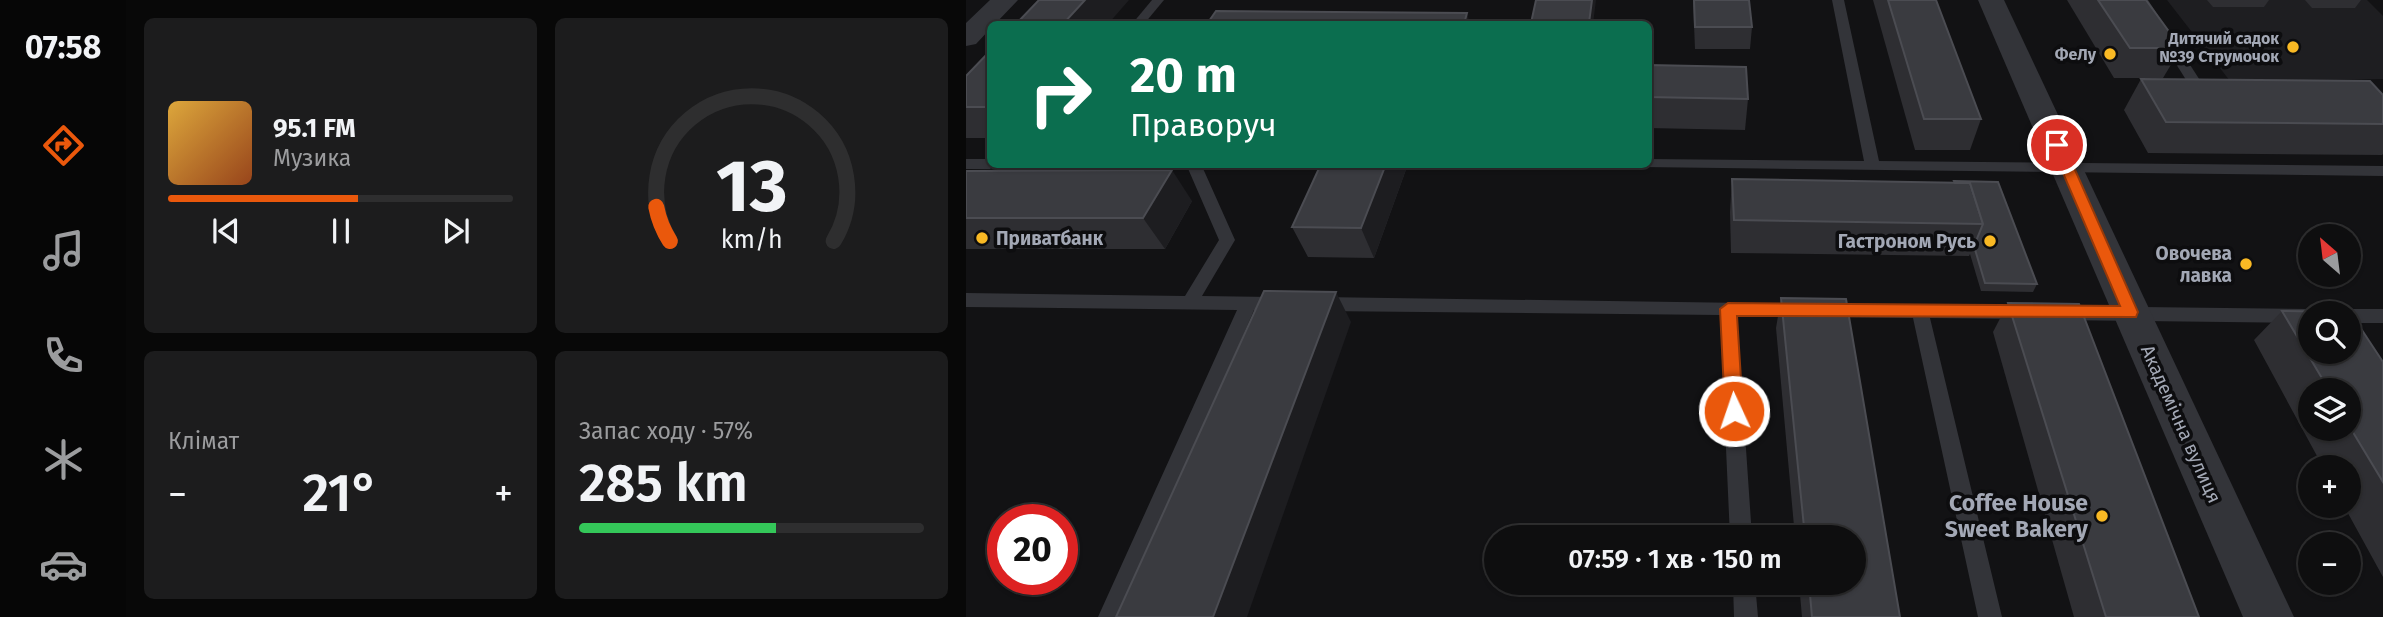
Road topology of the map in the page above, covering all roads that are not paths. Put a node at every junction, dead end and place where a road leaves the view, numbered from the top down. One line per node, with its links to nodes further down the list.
1 (1005, 0): 7 (street)
2 (1158, 0): 6 (lane)
3 (1838, 0): 12 (lane)
4 (1990, 0): 14 (street, Академічна вулиця)
5 (2141, 0): 8 (lane)
6 (1140, 21)
7 (966, 38)
8 (2198, 88)
9 (966, 164): 10 (lane)
10 (987, 164)
11 (1652, 164): 12 (lane)
12 (1872, 167): 14 (lane)
13 (1195, 168): 18 (lane)
14 (2068, 169): 15 (lane); 21 (street, Академічна вулиця)
15 (2383, 171)
16 (966, 300): 18 (lane)
17 (1249, 303): 18 (lane); 19 (lane); 27 (lane)
18 (1189, 304)
19 (1728, 309): 20 (lane); 25 (lane)
20 (1920, 311): 21 (lane); 29 (lane)
21 (2130, 312): 22 (lane); 30 (street, Академічна вулиця)
22 (2298, 316)
23 (2361, 316): 24 (lane)
24 (2383, 316)
25 (1740, 525)
26 (1745, 595): 28 (lane)
27 (1110, 617)
28 (1746, 617)
29 (1990, 617)
30 (2269, 617)

